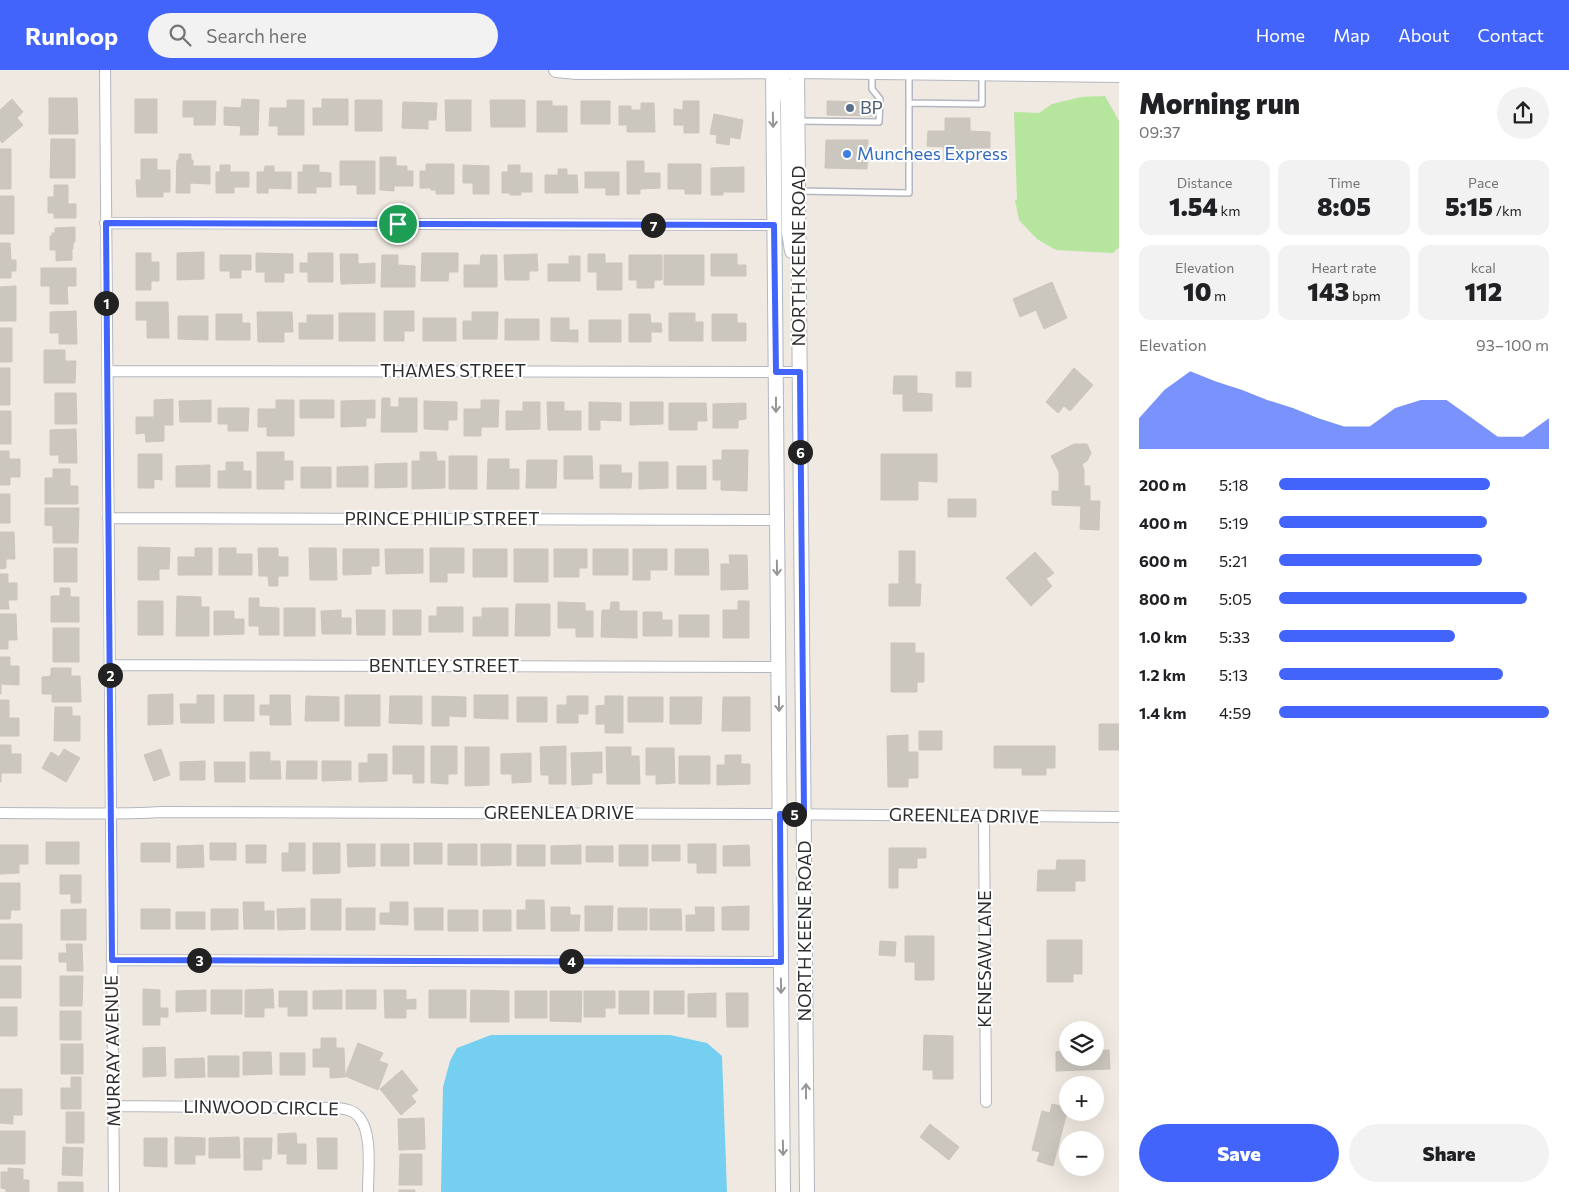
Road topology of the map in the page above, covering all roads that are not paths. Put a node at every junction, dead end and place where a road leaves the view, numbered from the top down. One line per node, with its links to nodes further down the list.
1 (104, 70): 12 (street, MURRAY AVENUE)
2 (556, 70): 3 (main road)
3 (784, 71): 4 (main road); 10 (main road, NORTH KEENE ROAD); 13 (main road, NORTH KEENE ROAD, one-way to 13); 14 (main road)
4 (815, 71): 5 (main road)
5 (872, 72): 6 (main road); 10 (lane)
6 (909, 73): 7 (main road); 9 (lane)
7 (982, 74): 8 (main road); 9 (lane)
8 (1119, 75)
9 (909, 103): 11 (lane)
10 (798, 121): 11 (main road, NORTH KEENE ROAD)
11 (798, 191): 14 (main road, NORTH KEENE ROAD)
12 (106, 223): 13 (street); 15 (street, MURRAY AVENUE)
13 (774, 225): 16 (main road, NORTH KEENE ROAD)
14 (799, 294): 17 (main road, NORTH KEENE ROAD)
15 (107, 371): 16 (street, THAMES STREET); 18 (street, MURRAY AVENUE)
16 (776, 372): 17 (street, THAMES STREET); 19 (main road, NORTH KEENE ROAD, one-way to 19)
17 (800, 372): 24 (main road, NORTH KEENE ROAD)
18 (108, 518): 19 (street, PRINCE PHILIP STREET); 20 (street, MURRAY AVENUE)
19 (777, 520): 21 (main road, NORTH KEENE ROAD, one-way to 21)
20 (110, 665): 21 (street, BENTLEY STREET); 25 (street, MURRAY AVENUE)
21 (778, 667): 23 (main road, NORTH KEENE ROAD, one-way to 23)
22 (0, 813): 25 (street, GREENLEA DRIVE)
23 (780, 814): 24 (street, GREENLEA DRIVE); 25 (street, GREENLEA DRIVE); 29 (main road, NORTH KEENE ROAD)
24 (804, 814): 26 (street, GREENLEA DRIVE); 35 (main road, NORTH KEENE ROAD, one-way to 24)
25 (111, 815): 28 (street, MURRAY AVENUE)
26 (984, 816): 27 (street, GREENLEA DRIVE); 30 (street, KENESAW LANE)
27 (1119, 817)
28 (112, 960): 29 (street); 31 (street, MURRAY AVENUE)
29 (781, 962): 34 (main road, NORTH KEENE ROAD, one-way to 34)
30 (986, 1102)
31 (113, 1106): 32 (street, MURRAY AVENUE); 33 (street, LINWOOD CIRCLE)
32 (114, 1192)
33 (368, 1192)
34 (783, 1192)
35 (807, 1192)

